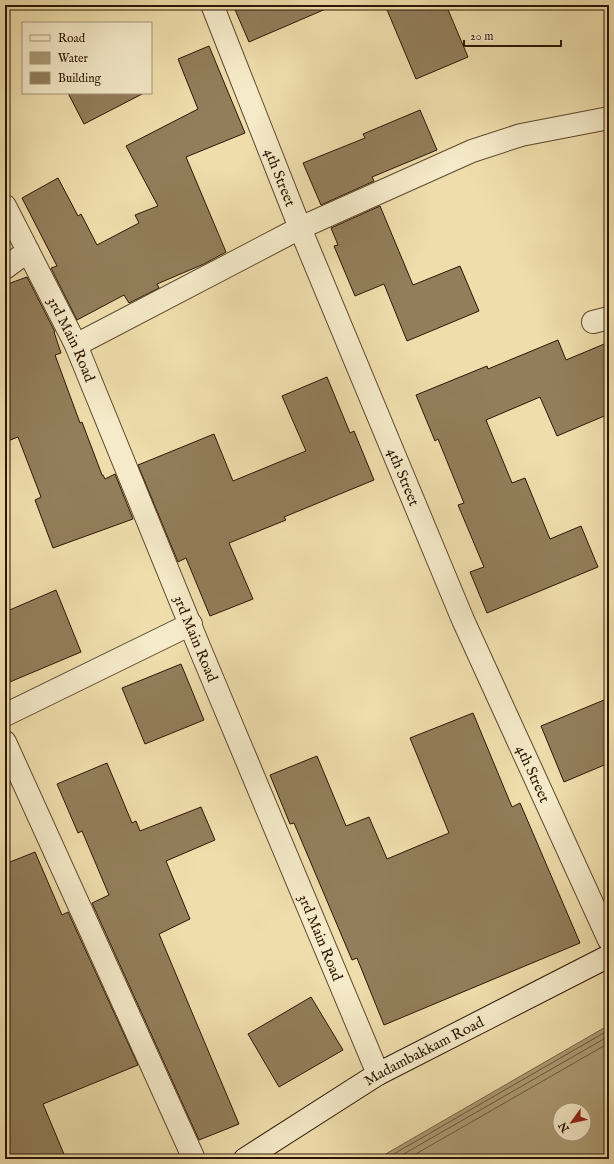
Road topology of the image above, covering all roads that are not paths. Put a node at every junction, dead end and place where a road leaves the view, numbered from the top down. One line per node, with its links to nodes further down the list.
1 (213, 8): 4 (street, 4th Street)
2 (609, 118): 4 (street)
3 (5, 206): 5 (street, 3rd Main Road)
4 (300, 228): 7 (street); 11 (street, 4th Street)
5 (28, 251): 6 (street); 7 (street, 3rd Main Road)
6 (5, 268)
7 (76, 345): 8 (street, 3rd Main Road)
8 (191, 624): 9 (street); 13 (street, 3rd Main Road)
9 (5, 715)
10 (5, 742): 14 (street)
11 (609, 940)
12 (609, 956): 13 (street, Madambakkam Road)
13 (378, 1074): 15 (street, Madambakkam Road)
14 (194, 1159)
15 (245, 1159)

